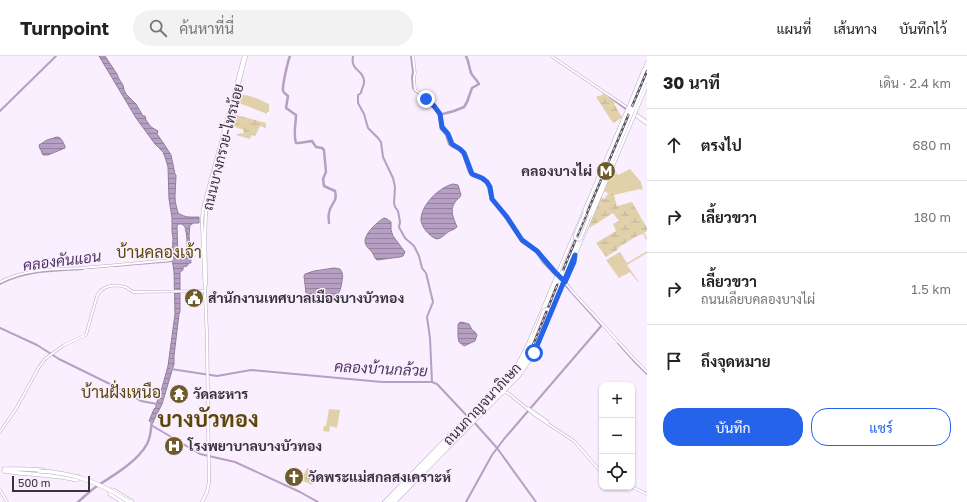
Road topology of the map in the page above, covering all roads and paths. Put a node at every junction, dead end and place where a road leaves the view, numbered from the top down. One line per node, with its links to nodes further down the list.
1 (245, 56): 23 (main road, ถนนบางกรวย-ไทรน้อย)
2 (413, 56): 18 (street)
3 (551, 56): 8 (street)
4 (647, 63): 6 (main road); 9 (main road)
5 (647, 69): 6 (main road, ถนนกาญจนาภิเษก)
6 (645, 78): 9 (main road, ถนนกาญจนาภิเษก)
7 (647, 85): 9 (main road)
8 (609, 95): 9 (street); 10 (street)
9 (631, 111): 10 (street); 11 (main road, ถนนกาญจนาภิเษก); 12 (main road); 14 (main road); 19 (main road, ถนนกาญจนาภิเษก)
10 (647, 123)
11 (610, 154): 12 (main road); 19 (main road, ถนนกาญจนาภิเษก)
12 (603, 166): 13 (main road)
13 (598, 180): 14 (main road, bridge); 15 (main road)
14 (605, 183): 17 (main road)
15 (569, 247): 18 (main road); 19 (main road)
16 (172, 249): 20 (street)
17 (575, 255): 19 (main road); 21 (main road)
18 (556, 274): 21 (street)
19 (563, 274): 22 (main road, ถนนกาญจนาภิเษก, bridge); 22 (main road, bridge)
20 (0, 282)
21 (565, 282): 27 (street)
22 (558, 284): 24 (main road, ถนนกาญจนาภิเษก); 25 (main road); 31 (main road, ถนนกาญจนาภิเษก)
23 (205, 291): 34 (street); 52 (main road, ถนนบางกรวย-ไทรน้อย)
24 (546, 304): 26 (main road); 31 (main road, ถนนกาญจนาภิเษก)
25 (528, 363): 26 (main road, bridge); 28 (main road)
26 (518, 364): 31 (main road)
27 (647, 372)
28 (508, 387): 29 (main road); 30 (street)
29 (502, 394): 30 (street); 31 (main road)
30 (528, 409): 39 (street)
31 (472, 418): 32 (main road, ถนนกาญจนาภิเษก)
32 (469, 421): 33 (main road, ถนนกาญจนาภิเษก); 35 (main road); 36 (main road); 37 (main road, ถนนกาญจนาภิเษก)
33 (463, 425): 36 (main road); 47 (main road, ถนนกาญจนาภิเษก)
34 (0, 432)
35 (458, 439): 37 (main road); 43 (main road)
36 (445, 440): 42 (main road)
37 (451, 442): 38 (main road, ถนนกาญจนาภิเษก)
38 (429, 466): 43 (main road); 55 (main road, ถนนกาญจนาภิเษก)
39 (599, 469)
40 (2, 470): 40 (main road); 41 (main road)
41 (39, 472): 49 (main road, bridge); 50 (main road, bridge)
42 (407, 479): 47 (main road); 53 (main road)
43 (415, 482): 55 (main road)
44 (635, 487): 46 (street)
45 (0, 490): 48 (street)
46 (647, 493)
47 (396, 494): 54 (main road, ถนนกาญจนาภิเษก)
48 (7, 502)
49 (125, 502): 51 (main road)
50 (129, 502)
51 (132, 502)
52 (202, 502)
53 (384, 502)
54 (388, 502)
55 (394, 502)

